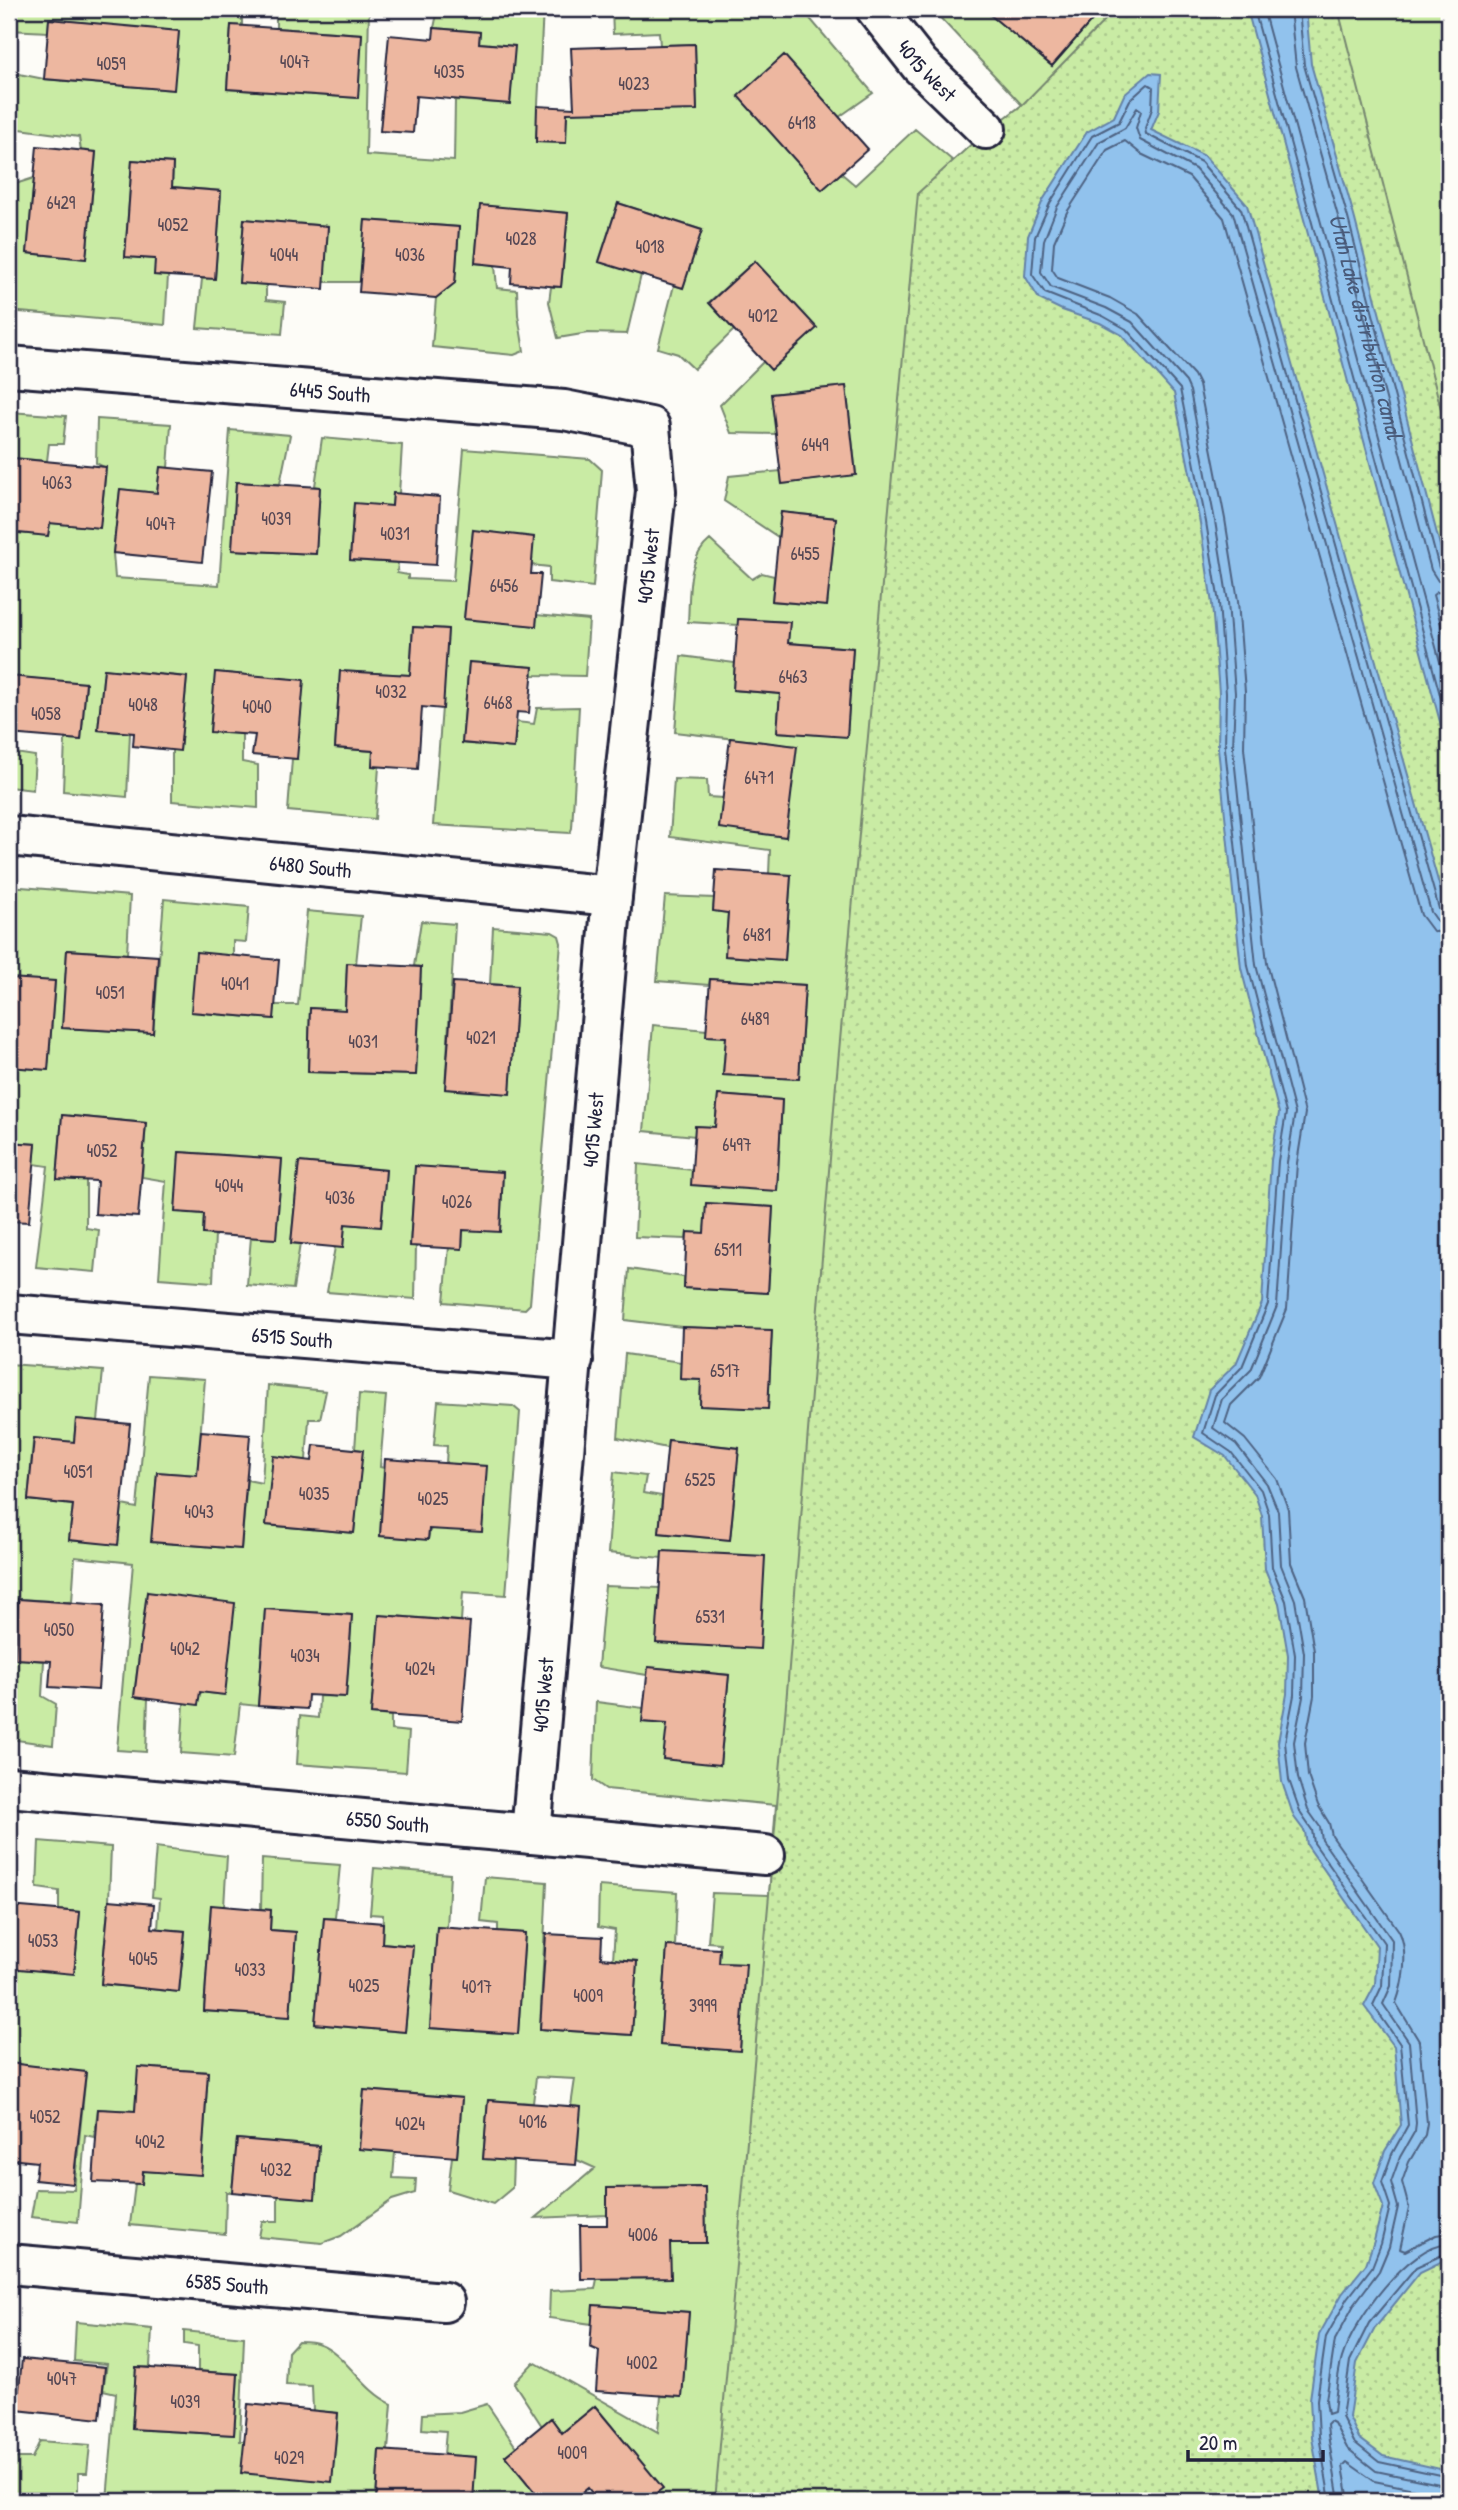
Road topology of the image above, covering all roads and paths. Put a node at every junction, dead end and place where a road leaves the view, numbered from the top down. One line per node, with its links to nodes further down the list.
1 (876, 9): 2 (street, 4015 West)
2 (986, 129)
3 (9, 366): 4 (street, 6445 South)
4 (650, 427): 6 (street, 4015 West)
5 (9, 836): 6 (street, 6480 South)
6 (612, 896): 8 (street, 4015 West)
7 (9, 1314): 8 (street, 6515 South)
8 (573, 1360): 10 (street, 4015 West)
9 (9, 1787): 10 (street, 6550 South)
10 (531, 1834): 11 (street, 6550 South)
11 (765, 1855)
12 (9, 2264): 13 (street, 6585 South)
13 (444, 2302)

